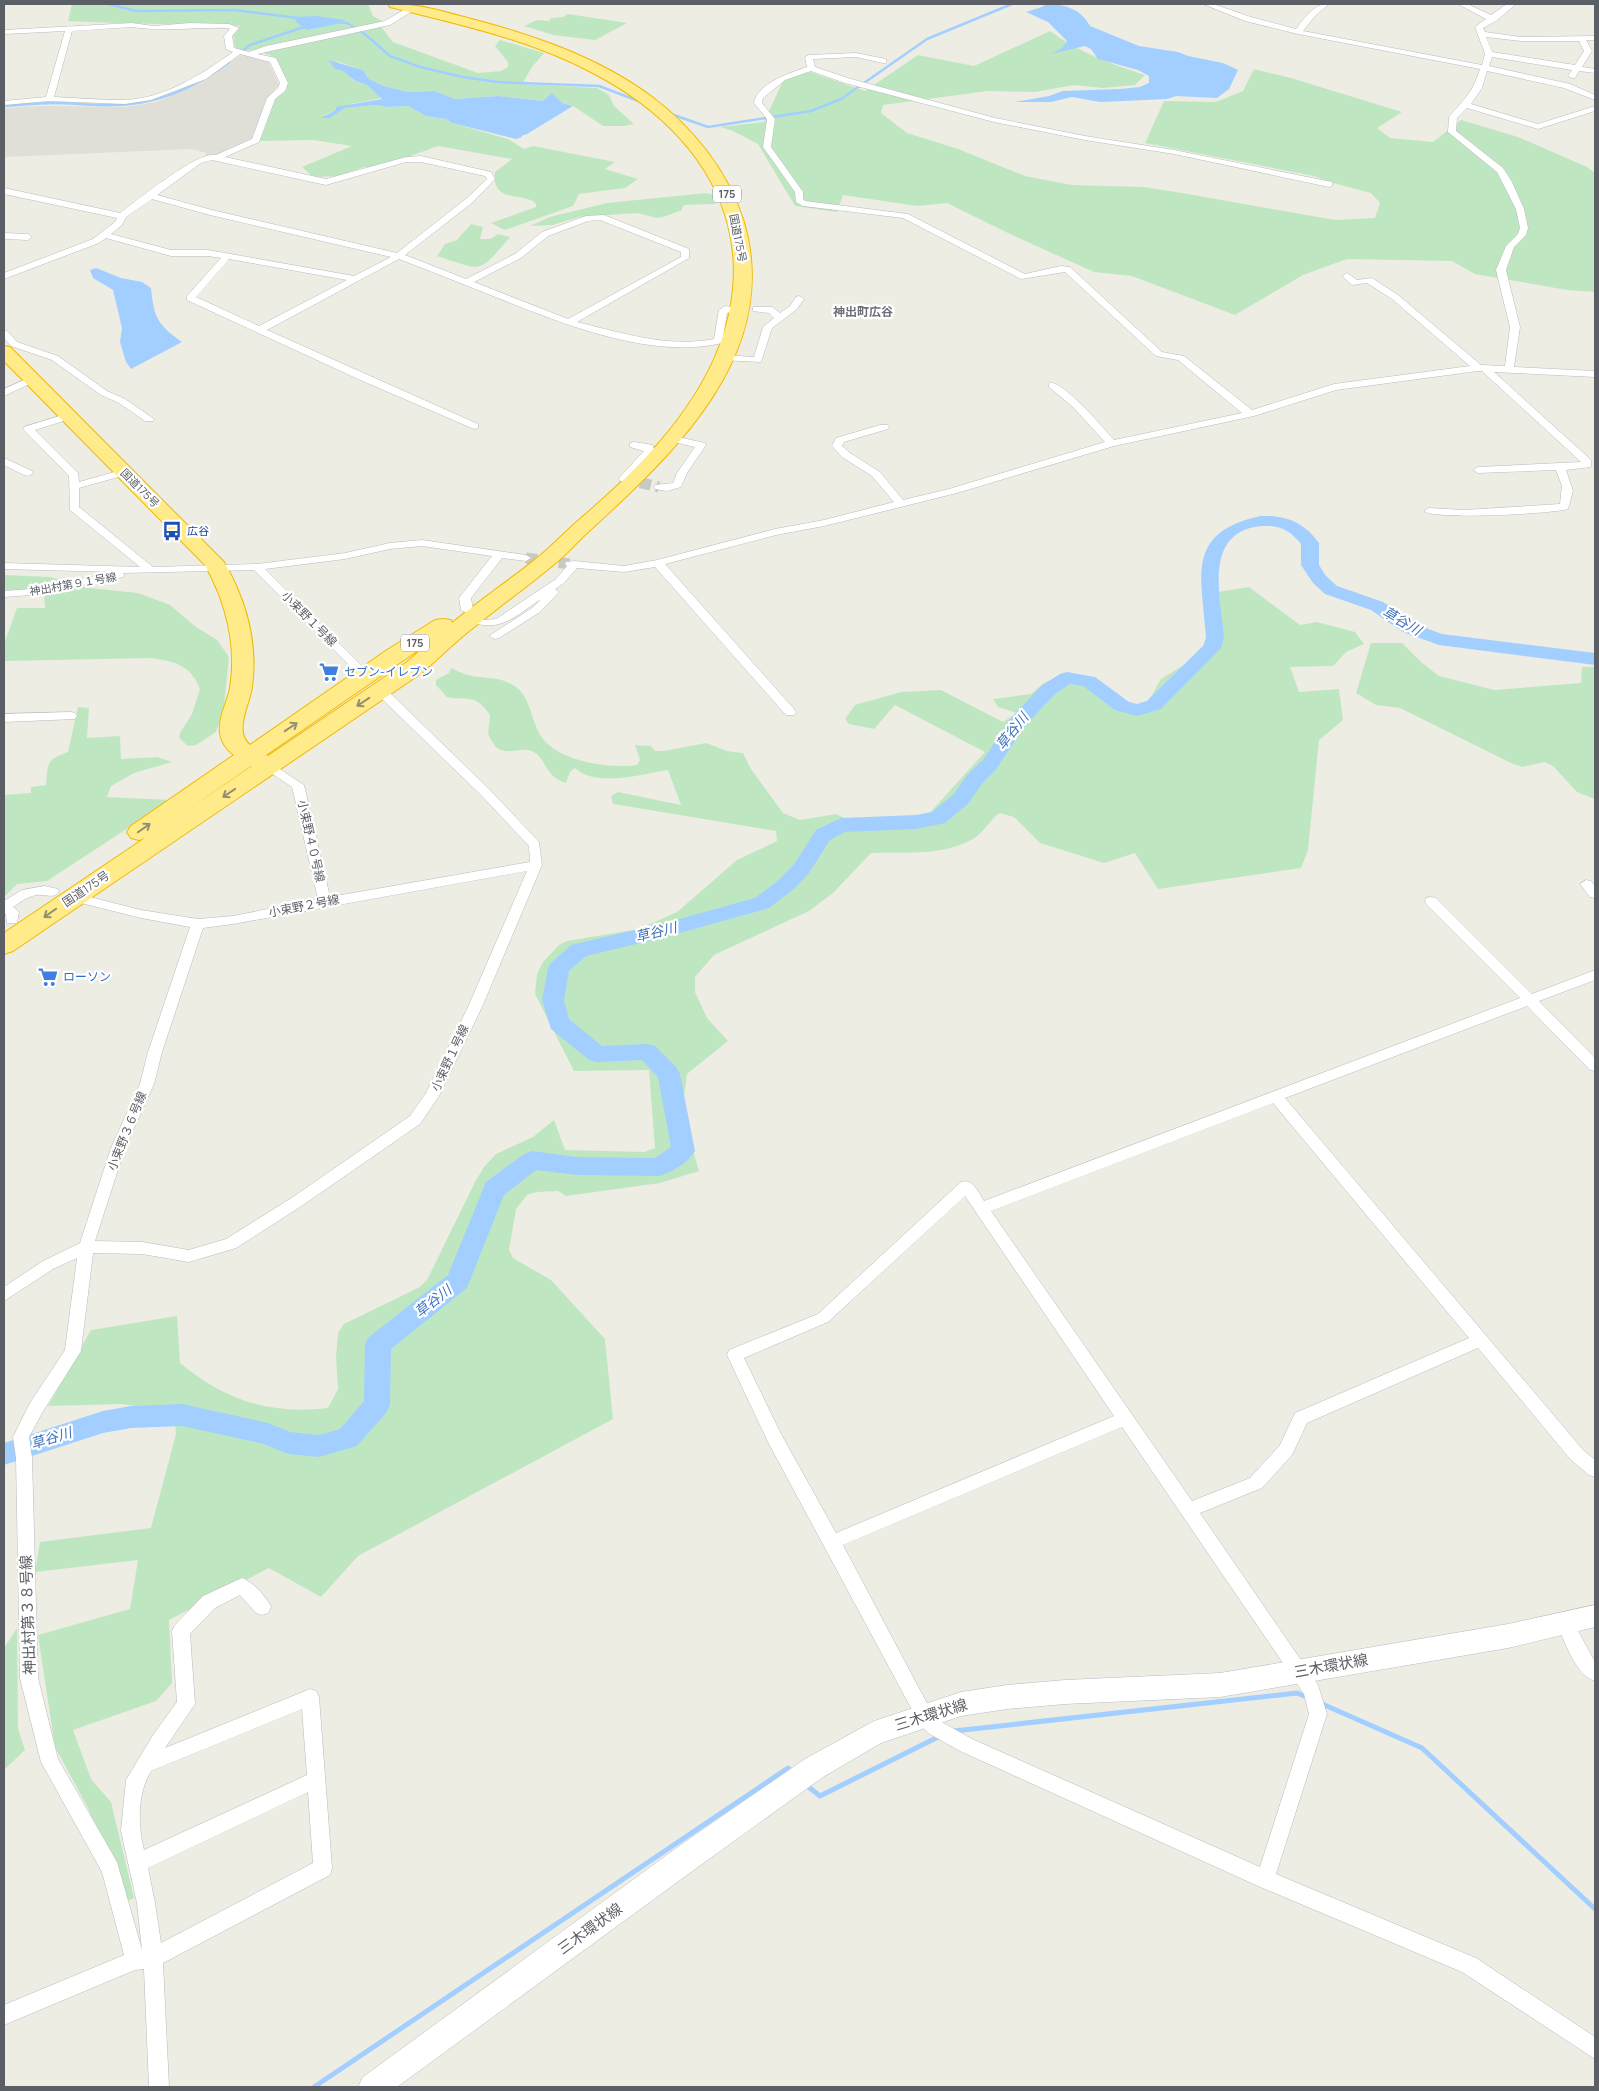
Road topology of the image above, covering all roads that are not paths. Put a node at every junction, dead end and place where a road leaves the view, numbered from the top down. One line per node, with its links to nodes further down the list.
1 (1206, 4): 9 (street)
2 (1325, 4): 9 (street)
3 (1462, 4): 6 (street)
4 (1512, 4): 6 (street)
5 (403, 7): 14 (street); 48 (highway, 国道175号 / 175)
6 (1492, 19): 10 (street)
7 (69, 28): 8 (street); 13 (street); 23 (street)
8 (4, 32)
9 (1298, 32): 18 (street)
10 (1481, 34): 11 (street); 15 (street)
11 (1581, 38): 12 (street); 19 (street)
12 (1595, 38)
13 (238, 52): 14 (street); 23 (street)
14 (252, 53): 27 (street)
15 (1489, 54): 18 (street); 19 (street)
16 (883, 61): 17 (street)
17 (812, 68): 28 (street); 56 (street)
18 (1485, 68): 21 (street); 25 (street)
19 (1576, 69): 20 (street); 21 (street)
20 (1595, 71)
21 (1567, 86): 22 (street)
22 (1595, 98)
23 (49, 99): 24 (street)
24 (4, 103)
25 (1466, 105): 26 (street); 51 (street)
26 (1595, 108)
27 (217, 158): 30 (street); 36 (street)
28 (1329, 184)
29 (4, 191): 31 (street)
30 (152, 196): 31 (street); 36 (street)
31 (122, 216): 32 (street)
32 (105, 235): 35 (street); 37 (street)
33 (4, 236): 34 (street)
34 (28, 237)
35 (227, 256): 39 (street); 46 (street)
36 (399, 256): 39 (street); 40 (street)
37 (4, 276)
38 (1347, 276): 50 (street)
39 (356, 279): 46 (street)
40 (466, 283): 45 (street); 45 (street)
41 (799, 299): 44 (street)
42 (730, 308): 48 (street)
43 (756, 309): 44 (street)
44 (779, 318): 48 (street)
45 (569, 323): 48 (street)
46 (261, 329): 59 (street)
47 (4, 333): 58 (street)
48 (724, 347): 61 (highway, 国道175号 / 175)
49 (6, 355): 53 (highway, 国道175号)
50 (1481, 369): 51 (street); 56 (street); 65 (street)
51 (1508, 370): 52 (street)
52 (1595, 374)
53 (32, 379): 55 (street); 57 (highway, 国道175号)
54 (1052, 385): 62 (street)
55 (4, 393)
56 (1250, 414): 62 (street)
57 (69, 416): 67 (highway, 国道175号); 70 (street)
58 (148, 419)
59 (474, 426)
60 (884, 427): 72 (street)
61 (673, 439): 71 (street); 84 (highway, 国道175号 / 175)
62 (1112, 443): 72 (street)
63 (634, 446): 69 (street)
64 (5, 463): 68 (street)
65 (1559, 467): 66 (street); 73 (street)
66 (1478, 470)
67 (125, 472): 70 (street); 81 (highway, 国道175号)
68 (28, 473)
69 (624, 479)
70 (75, 486): 80 (street)
71 (658, 487)
72 (902, 504): 76 (street)
73 (1429, 511)
74 (499, 555): 75 (street); 79 (street); 84 (street)
75 (526, 558)
76 (658, 563): 77 (street); 88 (street)
77 (572, 564): 82 (street)
78 (4, 566): 80 (street)
79 (257, 567): 81 (street); 86 (street, 小束野１号線)
80 (146, 570): 81 (street); 83 (street, 神出村第９１号線)
81 (219, 570): 91 (highway, 国道175号)
82 (560, 581): 84 (street); 85 (street)
83 (4, 594)
84 (469, 615): 91 (highway, 国道175号 / 175)
85 (496, 636)
86 (361, 671)
87 (387, 697): 92 (street)
88 (790, 712)
89 (71, 716): 90 (street)
90 (4, 718)
91 (260, 760): 93 (highway, 国道175号 / 175); 95 (street, 小束野４０号線)
92 (536, 866): 95 (street, 小束野２号線); 104 (street, 小束野１号線)
93 (63, 894): 96 (highway, 国道175号 / 175); 97 (street, 小束野２号線); 98 (highway, 国道175号 / 175, one-way to 98)
94 (1431, 901): 100 (street)
95 (325, 902): 97 (street, 小束野２号線)
96 (6, 915)
97 (198, 924): 104 (street, 小束野３６号線)
98 (4, 946)
99 (1595, 974): 100 (street)
100 (1528, 999): 101 (street); 102 (street)
101 (1595, 1066)
102 (1276, 1097): 103 (street); 106 (street)
103 (982, 1208): 107 (street); 110 (street)
104 (86, 1247): 105 (street); 121 (street, 神出村第３８号線)
105 (4, 1294)
106 (1479, 1341): 108 (street); 109 (street)
107 (1126, 1418): 109 (street); 110 (street)
108 (1595, 1470)
109 (1189, 1510): 114 (street)
110 (832, 1542): 116 (street)
111 (262, 1607): 117 (street)
112 (1595, 1616): 113 (main road, 三木環状線)
113 (1565, 1624): 114 (main road, 三木環状線); 115 (street)
114 (1298, 1672): 116 (main road, 三木環状線); 120 (street)
115 (1595, 1673)
116 (924, 1715): 120 (street); 125 (main road, 三木環状線)
117 (144, 1764): 118 (street); 119 (street)
118 (315, 1780): 119 (street); 121 (street)
119 (137, 1863): 121 (street)
120 (1265, 1879): 123 (street)
121 (144, 1959): 122 (street); 124 (street)
122 (4, 2015)
123 (1595, 2049)
124 (159, 2087)
125 (373, 2087)

